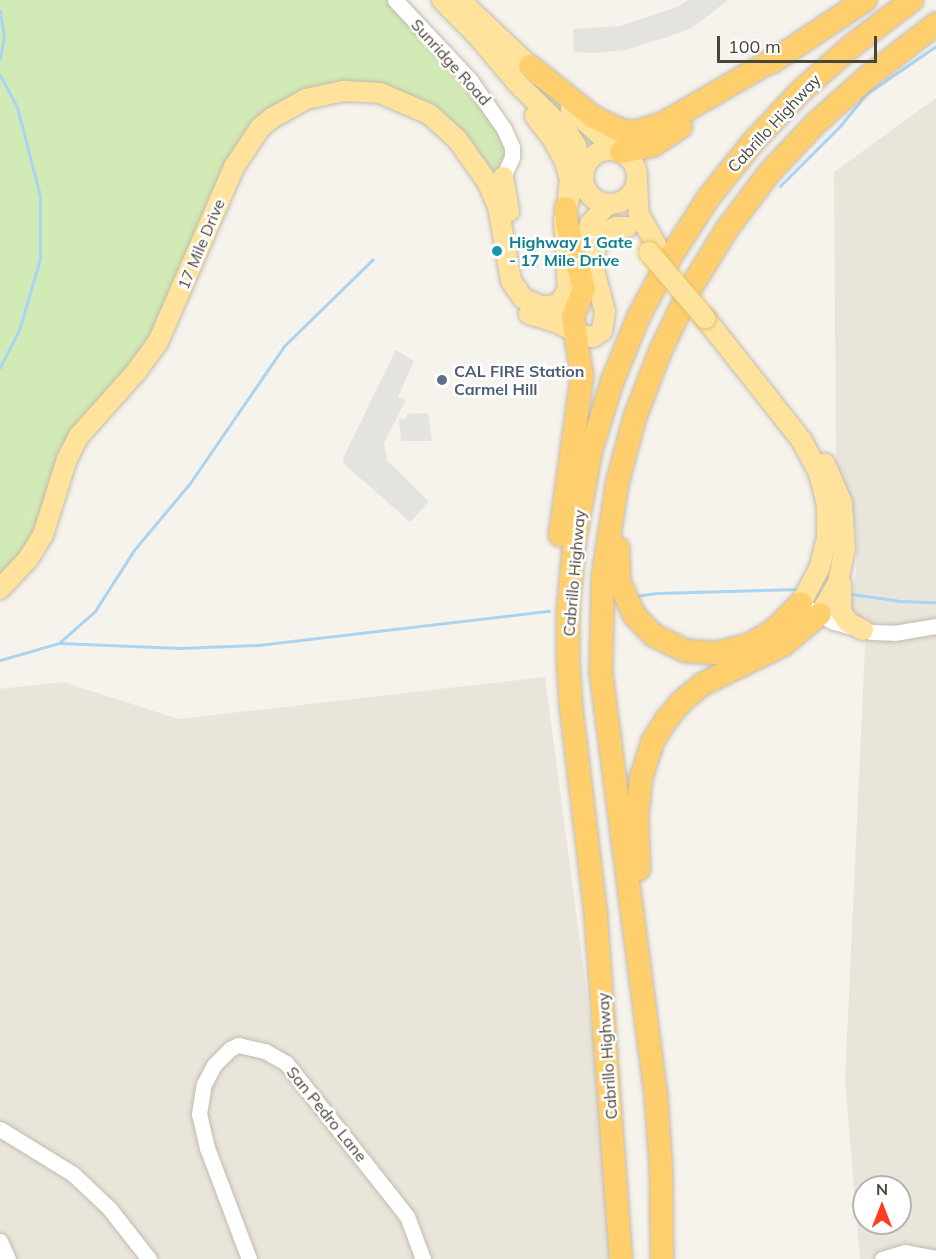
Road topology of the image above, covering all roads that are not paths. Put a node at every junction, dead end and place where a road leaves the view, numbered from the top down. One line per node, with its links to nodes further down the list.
1 (395, 0): 12 (street, Sunridge Road)
2 (442, 0): 8 (main road)
3 (459, 0): 9 (main road)
4 (865, 0): 7 (highway)
5 (912, 0): 27 (highway, Cabrillo Highway)
6 (936, 24): 20 (highway, Cabrillo Highway)
7 (783, 54): 9 (highway); 10 (highway)
8 (503, 66): 11 (main road); 14 (main road)
9 (530, 66): 10 (main road)
10 (619, 151): 11 (main road); 13 (main road)
11 (583, 172): 14 (main road, 17 Mile Drive); 15 (main road)
12 (495, 180): 14 (main road, 17 Mile Drive); 19 (main road); 23 (main road, 17 Mile Drive)
13 (637, 182): 15 (main road); 17 (main road)
14 (567, 203): 19 (highway)
15 (608, 205): 16 (main road); 18 (main road)
16 (627, 227): 17 (main road); 18 (main road)
17 (652, 249): 21 (main road, bridge)
18 (594, 276): 19 (main road)
19 (574, 331): 27 (highway)
20 (629, 439): 24 (highway); 28 (highway, Cabrillo Highway)
21 (802, 441): 22 (main road); 24 (main road)
22 (843, 566): 24 (main road); 26 (main road)
23 (0, 589)
24 (811, 609): 26 (street); 28 (highway)
25 (936, 626): 26 (street)
26 (863, 630)
27 (569, 683): 36 (highway, Cabrillo Highway)
28 (638, 951): 37 (highway, Cabrillo Highway)
29 (0, 1129): 33 (street)
30 (0, 1241): 32 (street)
31 (936, 1258): 38 (street)
32 (8, 1259)
33 (149, 1259)
34 (249, 1259): 35 (street, San Pedro Lane)
35 (423, 1259)
36 (621, 1259)
37 (662, 1259)
38 (882, 1259)

